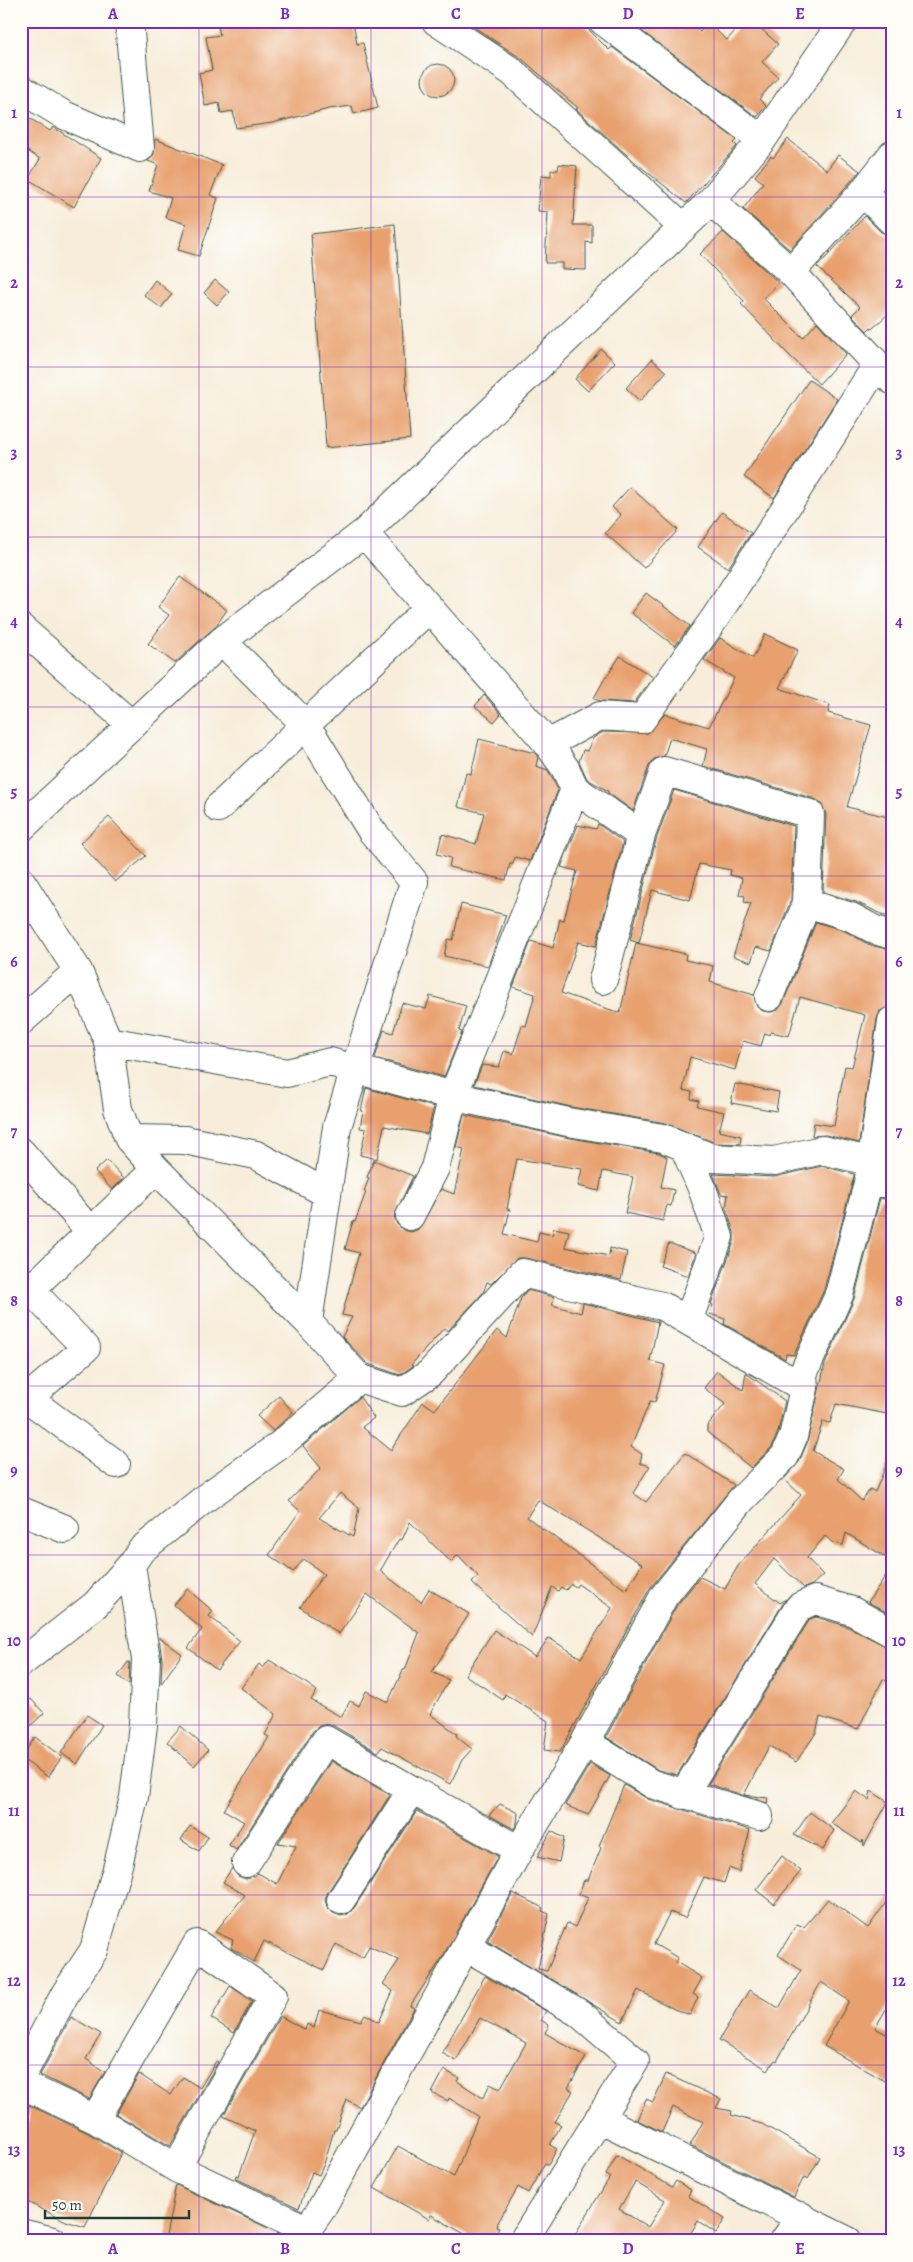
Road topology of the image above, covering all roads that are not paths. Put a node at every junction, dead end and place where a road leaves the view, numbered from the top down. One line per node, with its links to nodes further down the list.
1 (129, 21): 5 (street)
2 (436, 21): 11 (street)
3 (603, 21): 6 (street)
4 (843, 21): 6 (street)
5 (21, 89)
6 (762, 140): 9 (street)
7 (892, 155): 8 (street)
8 (863, 192): 10 (street); 12 (street)
9 (711, 201): 11 (street); 12 (street)
10 (892, 222)
11 (683, 226): 14 (street)
12 (791, 272): 13 (street)
13 (884, 373): 20 (street)
14 (364, 533): 15 (street); 17 (street)
15 (428, 609): 19 (street); 20 (street)
16 (21, 628): 18 (street)
17 (222, 641): 18 (street); 19 (street)
18 (132, 725): 23 (street)
19 (306, 725): 22 (street); 34 (street)
20 (548, 744): 21 (street)
21 (575, 789): 24 (street); 35 (street)
22 (218, 808)
23 (21, 828)
24 (641, 835): 26 (street); 29 (street)
25 (21, 881): 28 (street)
26 (807, 903): 27 (street); 30 (street)
27 (892, 935)
28 (78, 971): 31 (street); 33 (street)
29 (603, 980)
30 (769, 997)
31 (21, 1021)
32 (892, 1021): 40 (street)
33 (108, 1041): 34 (street); 36 (street)
34 (355, 1069): 35 (street); 41 (street)
35 (453, 1096): 37 (street); 42 (street)
36 (129, 1139): 39 (street); 41 (street)
37 (684, 1147): 40 (street); 45 (street)
38 (21, 1152): 43 (street)
39 (156, 1169): 43 (street); 46 (street)
40 (878, 1175): 48 (street)
41 (326, 1193): 46 (street)
42 (410, 1216)
43 (91, 1232): 44 (street)
44 (26, 1285): 49 (street)
45 (688, 1321): 47 (street); 48 (street)
46 (308, 1322): 47 (street)
47 (359, 1378): 53 (street)
48 (804, 1388): 56 (street)
49 (23, 1398): 50 (street)
50 (116, 1464)
51 (21, 1511): 52 (street)
52 (65, 1529)
53 (131, 1565): 55 (street); 64 (street)
54 (892, 1633): 58 (street)
55 (21, 1662)
56 (585, 1742): 58 (street); 60 (street)
57 (412, 1790): 60 (street); 61 (street); 62 (street)
58 (683, 1795): 59 (street)
59 (759, 1816)
60 (520, 1850): 63 (street)
61 (246, 1862)
62 (341, 1900)
63 (466, 1947): 66 (street); 71 (street)
64 (21, 2077)
65 (21, 2084): 67 (street)
66 (599, 2118): 69 (street); 73 (street)
67 (94, 2119): 68 (street); 68 (street)
68 (176, 2168): 71 (street)
69 (800, 2216): 74 (street); 75 (street)
70 (21, 2233): 72 (street)
71 (302, 2235)
72 (53, 2241)
73 (523, 2241)
74 (784, 2241)
75 (848, 2241)

